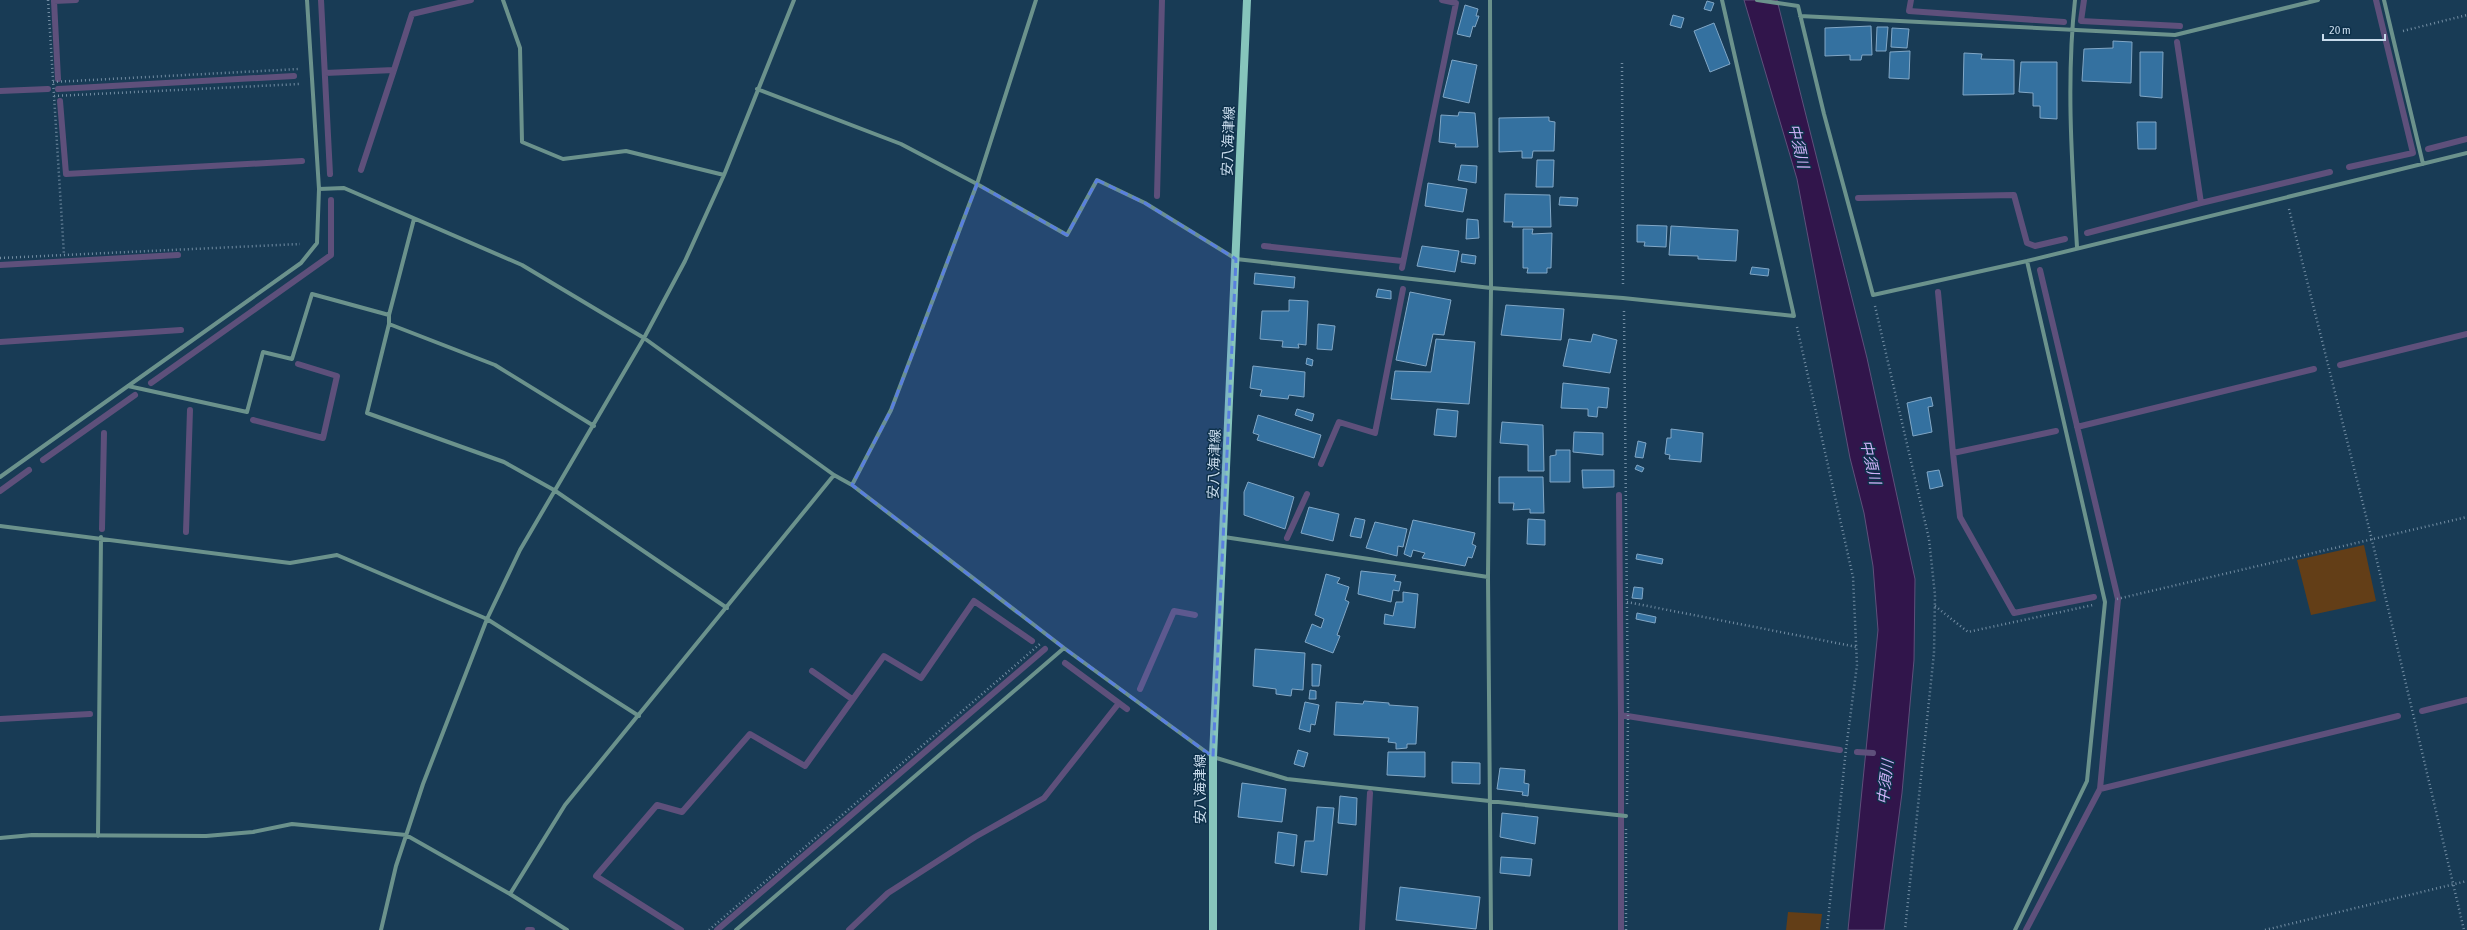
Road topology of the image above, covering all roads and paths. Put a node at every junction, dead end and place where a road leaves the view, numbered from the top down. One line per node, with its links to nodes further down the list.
1 (48, 0): 19 (path)
2 (307, 0): 18 (street)
3 (503, 0): 25 (street)
4 (794, 0): 21 (street)
5 (1036, 0): 26 (street)
6 (1247, 0): 34 (main road, 安八海津線)
7 (1490, 0): 36 (street)
8 (1722, 0): 40 (street)
9 (1757, 0): 13 (street)
10 (2075, 0): 15 (street)
11 (2318, 0): 15 (street)
12 (2384, 0): 16 (street)
13 (1800, 16): 15 (street); 37 (street)
14 (2467, 16): 16 (path)
15 (2072, 30): 31 (street)
16 (2393, 34): 24 (street)
17 (1622, 63): 38 (path)
18 (311, 68): 19 (path); 20 (street)
19 (53, 82): 22 (path)
20 (312, 83): 22 (path); 27 (street)
21 (757, 89): 25 (street); 26 (street)
22 (54, 96): 32 (path)
23 (2467, 153): 24 (street)
24 (2423, 164): 28 (street)
25 (724, 175): 42 (street)
26 (977, 184): 34 (street); 47 (street)
27 (319, 189): 29 (street); 30 (street)
28 (2286, 197): 31 (street); 53 (path)
29 (414, 219): 39 (street); 42 (street)
30 (316, 243): 32 (path); 43 (street)
31 (2078, 247): 35 (street)
32 (64, 255): 33 (path)
33 (0, 258)
34 (1236, 259): 36 (street); 52 (main road, 安八海津線)
35 (2027, 261): 37 (street); 56 (street)
36 (1491, 288): 38 (street); 54 (street)
37 (1873, 295): 57 (path)
38 (1623, 298): 40 (street); 55 (path)
39 (389, 315): 41 (street); 43 (street)
40 (1794, 316): 61 (path)
41 (389, 324): 44 (street); 48 (street)
42 (644, 338): 44 (street); 45 (street)
43 (128, 386): 46 (street)
44 (594, 426): 48 (street)
45 (834, 475): 47 (street); 58 (street)
46 (0, 478)
47 (852, 485): 60 (street)
48 (554, 490): 58 (street); 59 (street)
49 (2467, 517): 53 (path)
50 (0, 526): 51 (street)
51 (101, 537): 59 (street); 68 (street)
52 (1224, 537): 54 (street); 64 (main road, 安八海津線)
53 (2372, 540): 56 (path); 71 (path)
54 (1488, 577): 65 (street)
55 (1627, 602): 61 (path); 66 (path)
56 (2105, 602): 57 (path); 82 (street)
57 (1935, 606): 81 (path)
58 (726, 608): 63 (street)
59 (487, 619): 63 (street); 67 (street)
60 (1049, 637): 62 (street); 75 (path)
61 (1857, 647): 80 (path)
62 (1064, 648): 64 (street); 76 (street)
63 (638, 716): 72 (street)
64 (1213, 757): 65 (street); 77 (main road, 安八海津線)
65 (1491, 800): 66 (street); 78 (street)
66 (1626, 816): 79 (path)
67 (406, 835): 68 (street); 72 (street); 73 (street)
68 (98, 836): 69 (street)
69 (0, 838)
70 (2467, 881): 71 (path)
71 (2452, 885): 83 (path); 84 (path)
72 (510, 894): 74 (street)
73 (381, 930)
74 (567, 930)
75 (709, 930)
76 (736, 930)
77 (1213, 930)
78 (1491, 930)
79 (1626, 930)
80 (1827, 930)
81 (1905, 930)
82 (2016, 930)
83 (2265, 930)
84 (2464, 930)

